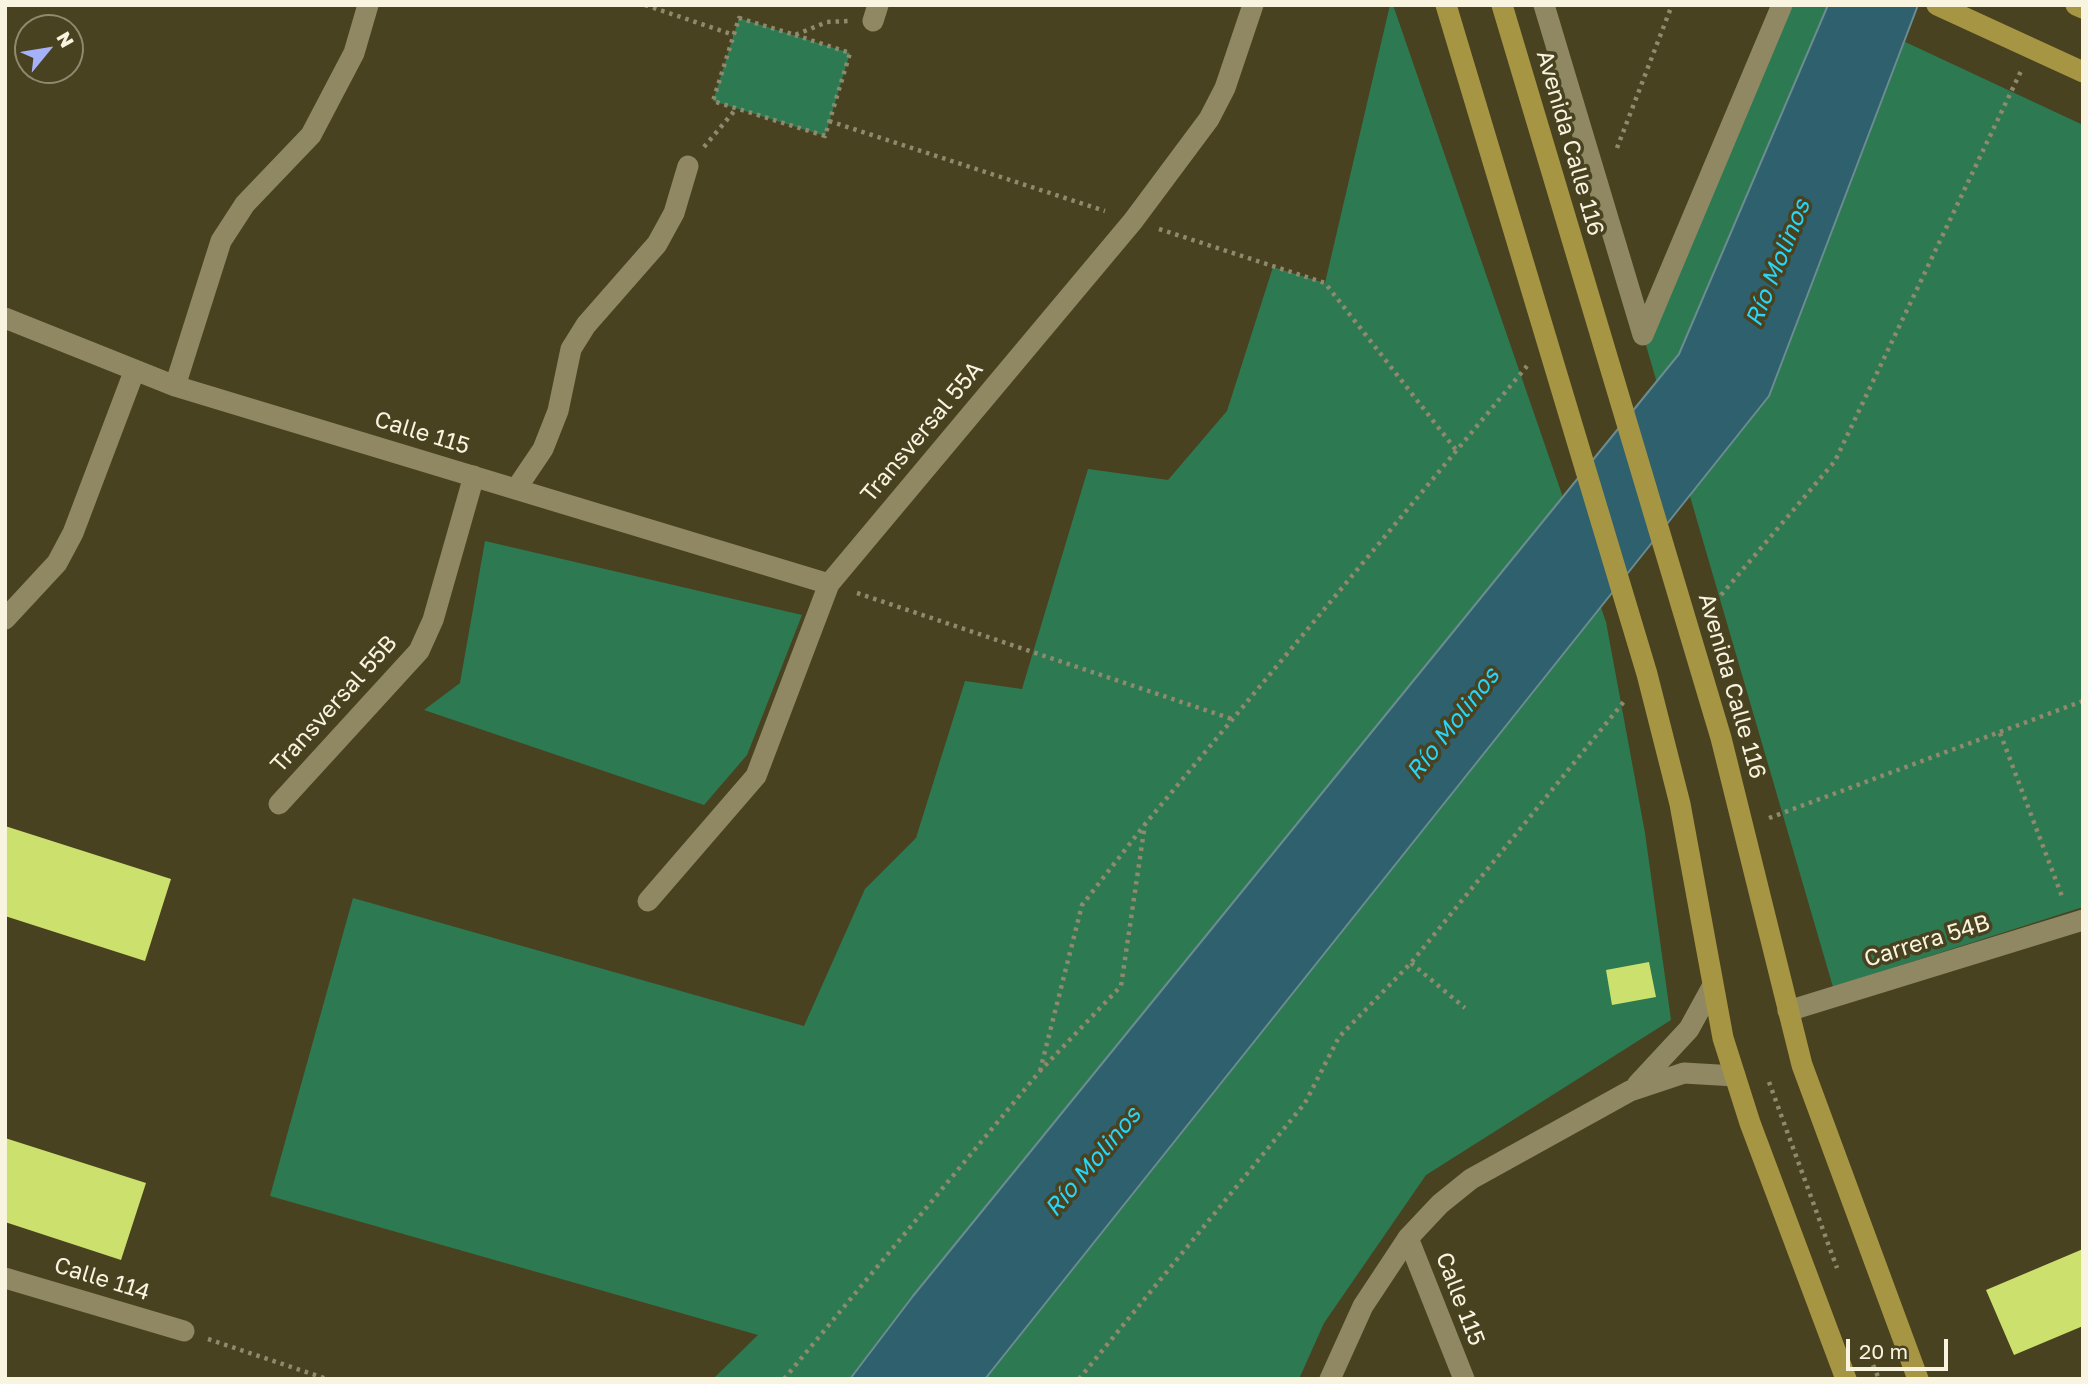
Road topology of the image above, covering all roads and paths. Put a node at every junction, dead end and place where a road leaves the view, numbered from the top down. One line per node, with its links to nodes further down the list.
1 (368, 5): 25 (street)
2 (645, 5): 13 (path)
3 (1253, 5): 21 (street, Transversal 55A)
4 (1502, 5): 31 (main road, Avenida Calle 116)
5 (1544, 5): 20 (street)
6 (1672, 5): 20 (path)
7 (1782, 5): 20 (street)
8 (2076, 5): 10 (main road)
9 (1940, 6): 15 (main road)
10 (2083, 8)
11 (1446, 10): 23 (main road)
12 (875, 13): 14 (path)
13 (734, 35): 14 (path); 17 (path)
14 (794, 35): 18 (path)
15 (2032, 48): 16 (main road); 31 (path)
16 (2083, 72)
17 (736, 109): 18 (path); 19 (path)
18 (829, 121): 21 (path)
19 (688, 166): 28 (street)
20 (1600, 191)
21 (1133, 221): 26 (path); 29 (street, Transversal 55A)
22 (5, 318): 24 (street, Calle 115)
23 (1545, 343): 26 (path); 32 (main road)
24 (134, 372): 25 (street, Calle 115); 30 (street)
25 (175, 386): 27 (street, Calle 115)
26 (1457, 450): 34 (path)
27 (474, 476): 28 (street, Calle 115); 36 (street, Transversal 55B)
28 (516, 489): 29 (street, Calle 115)
29 (829, 584): 34 (path); 39 (street, Transversal 55A)
30 (5, 619)
31 (1689, 633): 38 (main road, Avenida Calle 116)
32 (1647, 674): 41 (path); 42 (main road)
33 (2083, 701): 35 (path)
34 (1232, 719): 37 (path)
35 (2000, 733): 38 (path); 40 (path)
36 (279, 804)
37 (1146, 823): 45 (path); 45 (path)
38 (1745, 827): 44 (main road, Avenida Calle 116)
39 (648, 901)
40 (2077, 922): 44 (street, Carrera 54B)
41 (1411, 963): 43 (path); 53 (path)
42 (1713, 987): 46 (main road); 47 (street)
43 (1465, 1008)
44 (1788, 1011): 57 (main road, Avenida Calle 116)
45 (1040, 1071): 52 (path)
46 (1735, 1076): 47 (street); 56 (main road)
47 (1630, 1091): 48 (street)
48 (1408, 1238): 54 (street); 55 (street, Calle 115)
49 (5, 1278): 50 (street, Calle 114)
50 (184, 1331): 51 (path)
51 (327, 1379)
52 (785, 1379)
53 (1079, 1379)
54 (1330, 1379)
55 (1464, 1379)
56 (1846, 1379)
57 (1918, 1379)

